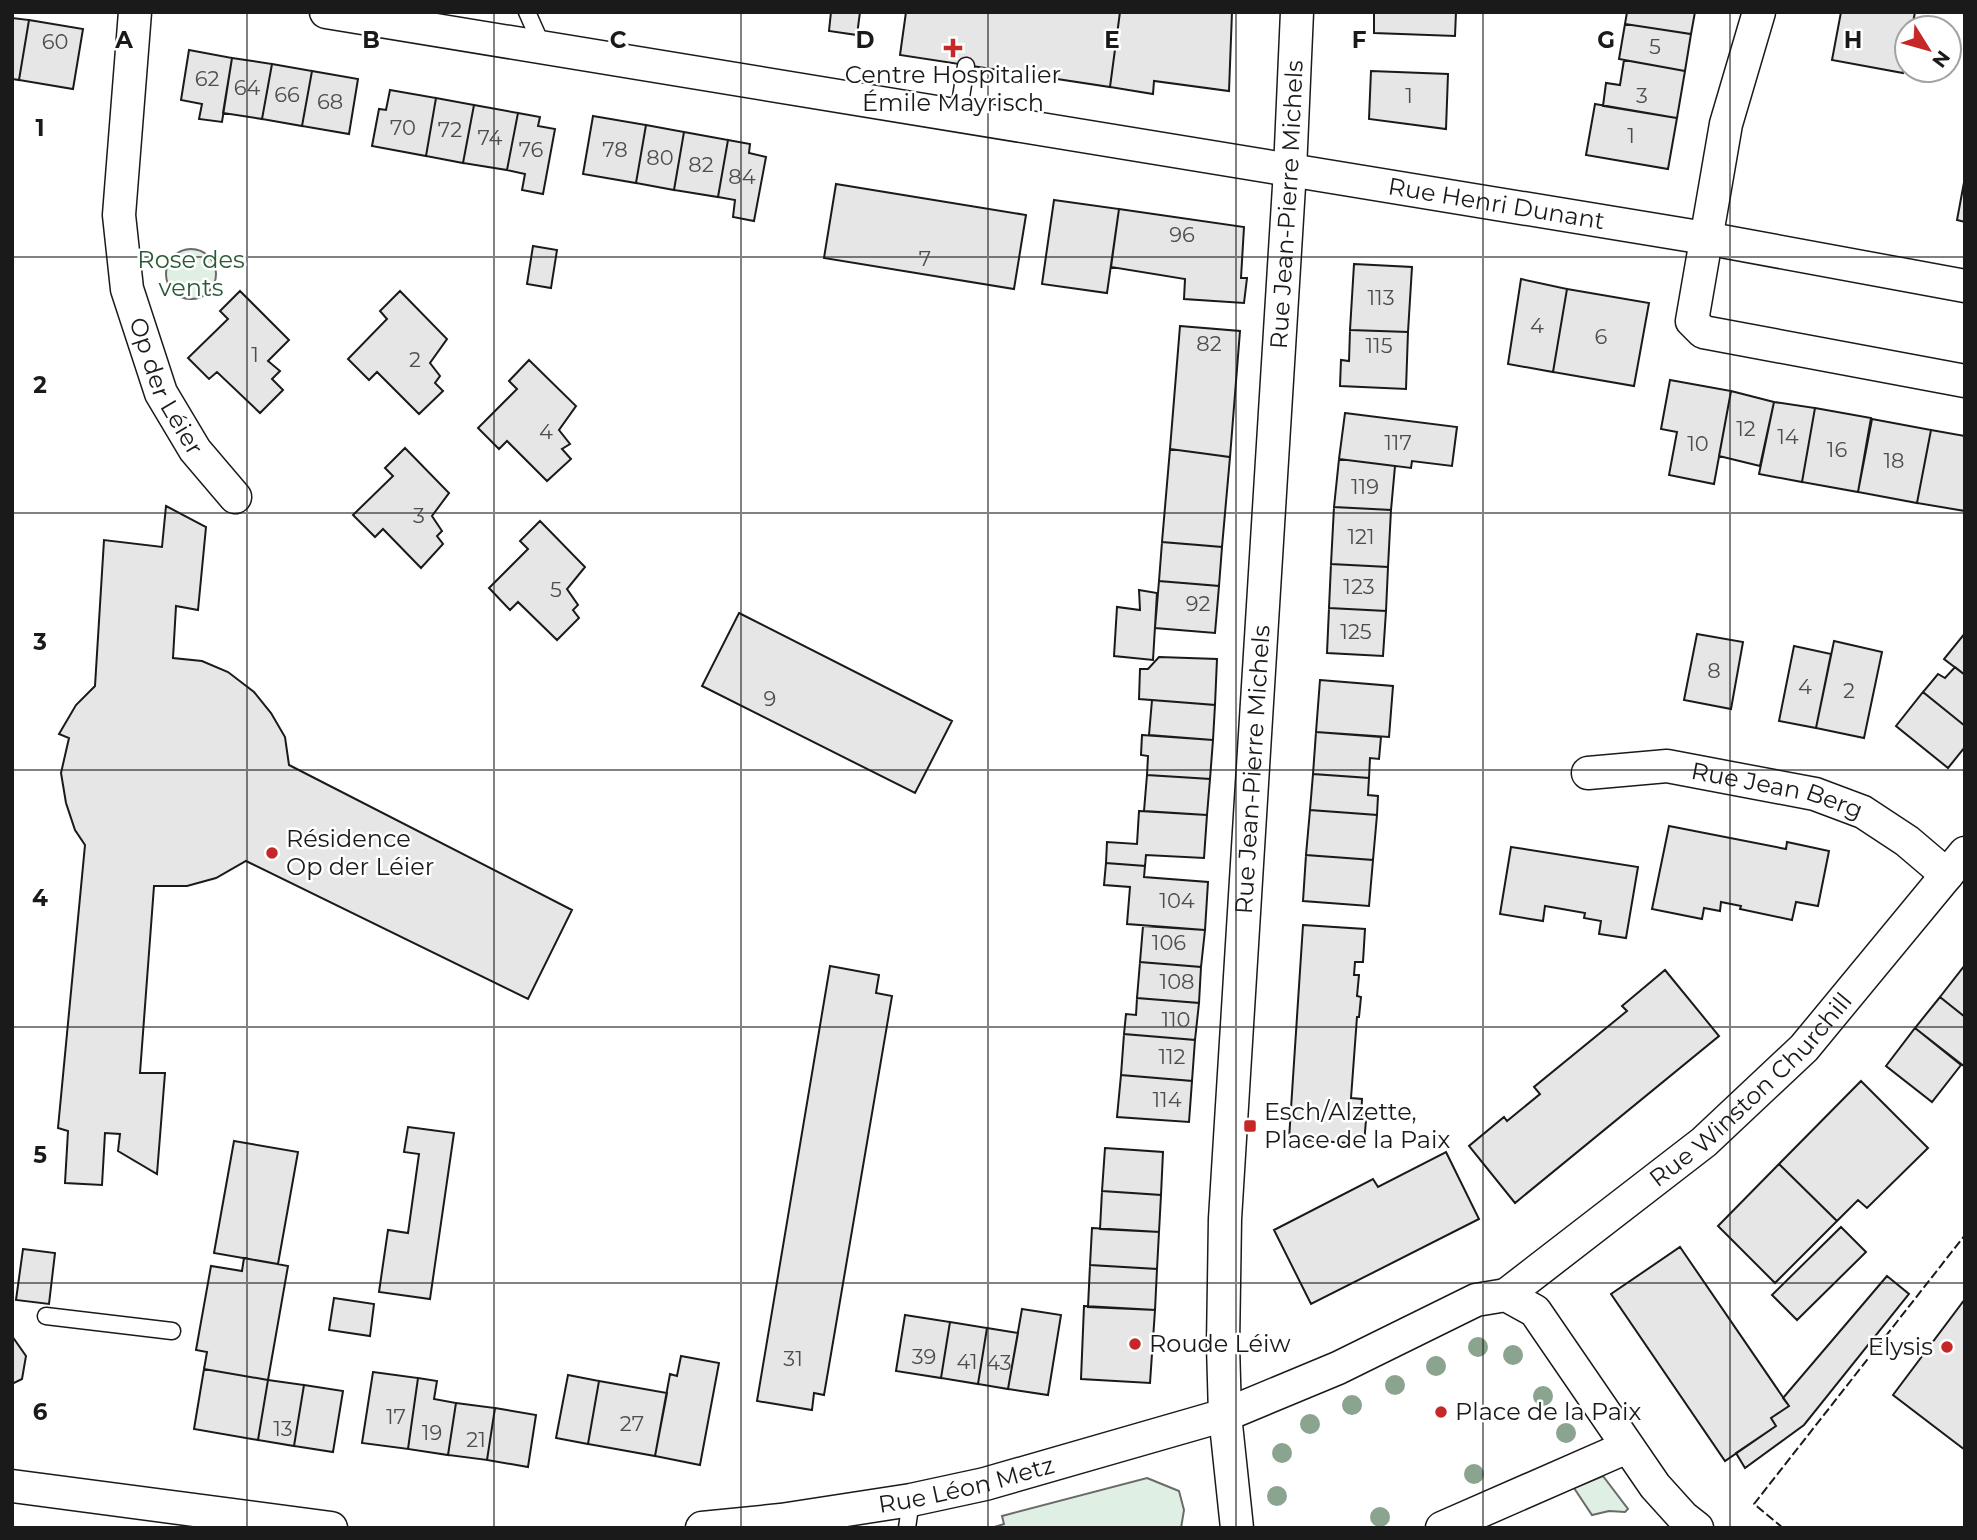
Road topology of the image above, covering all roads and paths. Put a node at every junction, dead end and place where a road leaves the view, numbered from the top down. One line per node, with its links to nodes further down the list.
1 (135, 12): 13 (street, Op der Léier)
2 (326, 12): 6 (street, Rue Henri Dunant)
3 (527, 12): 6 (lane)
4 (1297, 12): 9 (street, Rue Jean-Pierre Michels)
5 (1759, 12): 10 (street)
6 (543, 48): 8 (street, Rue Henri Dunant)
7 (966, 66): 8 (lane)
8 (958, 116): 9 (street, Rue Henri Dunant)
9 (1290, 170): 10 (street, Rue Henri Dunant); 19 (street, Rue Jean-Pierre Michels)
10 (1705, 238): 11 (street, Rue Henri Dunant); 12 (street)
11 (1965, 286)
12 (1965, 381)
13 (235, 498)
14 (1588, 773): 15 (street, Rue Jean Berg)
15 (1956, 864): 16 (street, Rue Winston Churchill)
16 (1506, 1295): 19 (street); 20 (street)
17 (46, 1316): 18 (lane)
18 (172, 1331)
19 (1225, 1415): 22 (street, Rue Léon Metz); 25 (street, Rue Jean-Pierre Michels)
20 (1626, 1447): 26 (street); 27 (street)
21 (12, 1486): 23 (street)
22 (909, 1514): 24 (street, Rue Léon Metz)
23 (331, 1528)
24 (702, 1528)
25 (1237, 1528)
26 (1442, 1528)
27 (1697, 1528)

